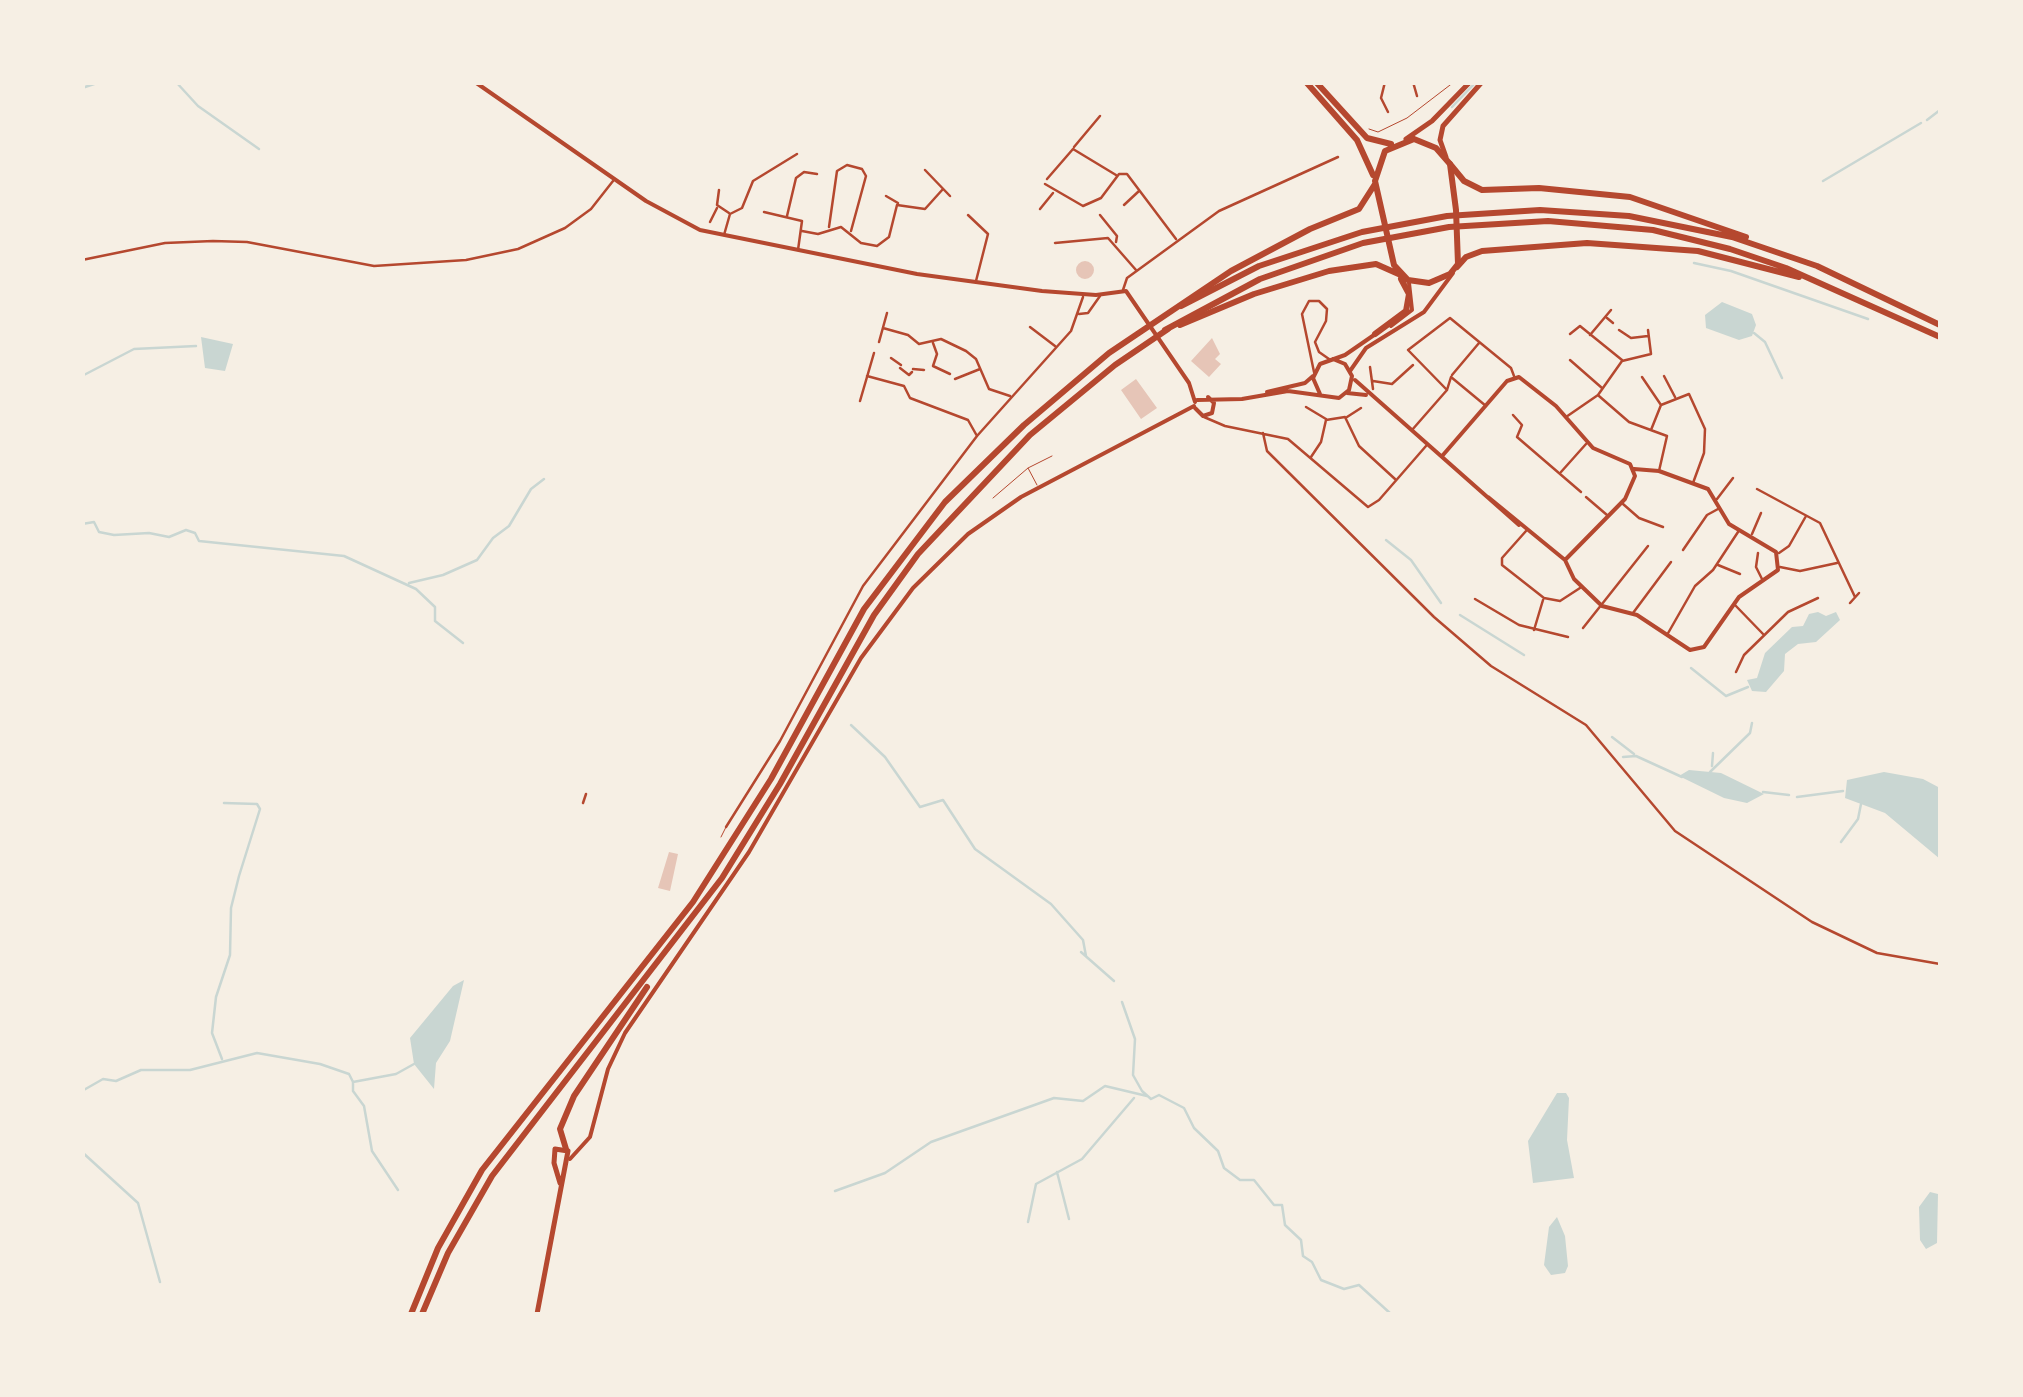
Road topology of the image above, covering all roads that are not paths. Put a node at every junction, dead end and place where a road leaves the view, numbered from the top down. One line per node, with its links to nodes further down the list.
1 (475, 82): 20 (street)
2 (1306, 82): 21 (highway)
3 (1316, 82): 12 (highway)
4 (1385, 82): 9 (street)
5 (1412, 82): 8 (street)
6 (1470, 82): 11 (main road)
7 (1482, 82): 16 (main road)
8 (1417, 96)
9 (1388, 112)
10 (1100, 116): 13 (street)
11 (1406, 139): 12 (highway); 16 (highway)
12 (1393, 144): 21 (highway)
13 (1073, 149): 19 (street); 25 (street)
14 (798, 154): 33 (street)
15 (1338, 157): 43 (street)
16 (1449, 162): 49 (highway); 51 (highway)
17 (925, 170): 22 (street)
18 (816, 174): 36 (street)
19 (1118, 175): 24 (street); 25 (street)
20 (613, 180): 41 (street); 48 (street)
21 (1375, 182): 53 (highway); 59 (highway)
22 (943, 189): 27 (street); 29 (street)
23 (719, 190): 30 (street)
24 (1140, 190): 28 (street); 43 (street)
25 (1054, 192): 31 (street)
26 (886, 196): 29 (street)
27 (950, 196)
28 (1124, 204)
29 (898, 205): 40 (street)
30 (718, 207): 33 (street); 37 (street)
31 (1040, 208)
32 (764, 212): 36 (street)
33 (730, 214): 41 (street)
34 (968, 215): 54 (street)
35 (1100, 215): 44 (street)
36 (786, 216): 39 (street)
37 (710, 222)
38 (829, 228): 39 (street); 40 (street); 40 (street)
39 (802, 231): 47 (street)
40 (850, 232)
41 (724, 236): 47 (street)
42 (1066, 236): 46 (street)
43 (1177, 240): 52 (street)
44 (1115, 242): 46 (street); 52 (street)
45 (1056, 243): 46 (street)
46 (1066, 243)
47 (798, 252): 54 (street)
48 (82, 260)
49 (1810, 263): 59 (highway); 65 (highway)
50 (1388, 268): 53 (highway); 68 (highway); 71 (highway)
51 (1456, 268): 53 (highway); 56 (highway); 92 (street)
52 (1137, 271): 55 (street)
53 (1405, 277): 71 (street)
54 (976, 283): 57 (street)
55 (1123, 290): 58 (street); 100 (street)
56 (1838, 290): 68 (highway); 75 (highway)
57 (1084, 294): 58 (street); 62 (street)
58 (1100, 295): 62 (street)
59 (1181, 306): 197 (highway)
60 (1612, 310): 63 (street)
61 (887, 313): 67 (street)
62 (1079, 314): 79 (street)
63 (1606, 317): 64 (street); 73 (street)
64 (1614, 324)
65 (1940, 325)
66 (1034, 327): 79 (street)
67 (882, 328): 76 (street); 77 (street)
68 (1165, 330): 190 (highway)
69 (1618, 330): 74 (street)
70 (1648, 330): 74 (street)
71 (1375, 334): 82 (street)
72 (1570, 334): 73 (street)
73 (1590, 334): 84 (street)
74 (1650, 336): 84 (street)
75 (1940, 338)
76 (879, 342)
77 (932, 342): 87 (street); 90 (street)
78 (1480, 342): 85 (street); 97 (street); 98 (street)
79 (1056, 347): 111 (street)
80 (874, 353): 93 (street)
81 (891, 358): 89 (street)
82 (1331, 359): 91 (street); 91 (street); 92 (street)
83 (1570, 360): 102 (street)
84 (1622, 361): 102 (street)
85 (1416, 363): 99 (street); 105 (street)
86 (1370, 367): 99 (street)
87 (980, 369): 96 (street); 103 (street)
88 (924, 370): 89 (street)
89 (909, 373): 101 (street)
90 (950, 374)
91 (1314, 374): 108 (street); 112 (street)
92 (1351, 374): 107 (street); 116 (street)
93 (867, 376): 101 (street); 114 (street)
94 (1664, 376): 113 (street)
95 (1642, 377): 118 (street)
96 (955, 378)
97 (1451, 378): 105 (street); 119 (street)
98 (1514, 378): 119 (street); 127 (street)
99 (1373, 381): 104 (street)
100 (1189, 384): 110 (street); 117 (street)
101 (902, 386): 133 (street)
102 (1602, 388): 109 (street)
103 (990, 389): 106 (street); 111 (street)
104 (1373, 389)
105 (1447, 390): 131 (street)
106 (983, 393)
107 (1347, 393): 112 (street); 116 (street)
108 (1262, 394): 112 (street); 115 (street)
109 (1598, 395): 127 (street); 130 (street)
110 (1206, 396): 115 (street); 117 (street); 122 (street)
111 (1011, 397): 133 (street)
112 (1324, 397)
113 (1676, 397): 118 (street); 145 (street)
114 (860, 400)
115 (1230, 400): 122 (street)
116 (1374, 400): 131 (street)
117 (1195, 404): 123 (street); 125 (street)
118 (1661, 405): 130 (street)
119 (1486, 406): 136 (street)
120 (1306, 407): 128 (street)
121 (1361, 408): 126 (street)
122 (1214, 409): 123 (street); 129 (street)
123 (1201, 415): 125 (street); 129 (street)
124 (1513, 415): 142 (street)
125 (1181, 416): 146 (street)
126 (1346, 418): 128 (street); 144 (street)
127 (1565, 418): 134 (street)
128 (1327, 419): 138 (street)
129 (1220, 424): 132 (street)
130 (1652, 430): 141 (street)
131 (1411, 431): 135 (street)
132 (1263, 433): 138 (street); 191 (street)
133 (977, 436): 188 (street)
134 (1587, 442): 140 (street); 142 (street)
135 (1427, 445): 136 (street); 144 (street)
136 (1443, 454): 158 (street)
137 (1052, 456): 139 (lane)
138 (1310, 458): 144 (street)
139 (1028, 468): 146 (lane); 150 (lane)
140 (1634, 469): 141 (street); 152 (street)
141 (1659, 470): 145 (street)
142 (1560, 474): 148 (street)
143 (1733, 478): 151 (street)
144 (1396, 480)
145 (1693, 482): 151 (street)
146 (1038, 486): 192 (street)
147 (1756, 489): 154 (street)
148 (1581, 492)
149 (1586, 497): 156 (street)
150 (992, 498)
151 (1715, 500): 153 (street)
152 (1622, 503): 156 (street); 157 (street)
153 (1719, 509): 159 (street); 162 (street)
154 (1808, 513): 164 (street); 167 (street)
155 (1761, 514): 160 (street)
156 (1608, 516): 165 (street)
157 (1663, 527)
158 (1526, 531): 165 (street); 174 (street)
159 (1738, 532): 160 (street); 168 (street)
160 (1750, 538): 164 (street)
161 (1648, 546): 178 (street)
162 (1683, 550)
163 (1758, 553): 171 (street)
164 (1778, 554): 169 (street)
165 (1565, 560): 172 (street)
166 (1671, 562): 179 (street)
167 (1838, 563): 169 (street); 177 (street)
168 (1717, 564): 170 (street); 182 (street)
169 (1780, 567): 171 (street)
170 (1740, 574)
171 (1762, 580): 176 (street)
172 (1581, 588): 174 (street); 178 (street)
173 (1475, 598): 181 (street)
174 (1544, 598): 181 (street)
175 (1818, 598): 183 (street)
176 (1734, 603): 182 (street); 183 (street)
177 (1850, 604)
178 (1601, 605): 179 (street); 180 (street)
179 (1633, 613): 182 (street)
180 (1583, 628)
181 (1534, 632): 184 (street)
182 (1666, 636)
183 (1765, 636): 185 (street)
184 (1568, 637)
185 (1736, 672)
186 (586, 794): 187 (street)
187 (583, 803)
188 (726, 828): 189 (lane)
189 (720, 837)
190 (674, 944): 193 (highway); 198 (highway)
191 (1940, 964)
192 (585, 1145): 193 (street); 194 (street)
193 (567, 1150): 194 (main road); 195 (main road)
194 (568, 1161): 195 (main road); 196 (main road)
195 (554, 1163): 196 (main road)
196 (561, 1188): 199 (main road)
197 (411, 1314)
198 (422, 1314)
199 (537, 1314)

